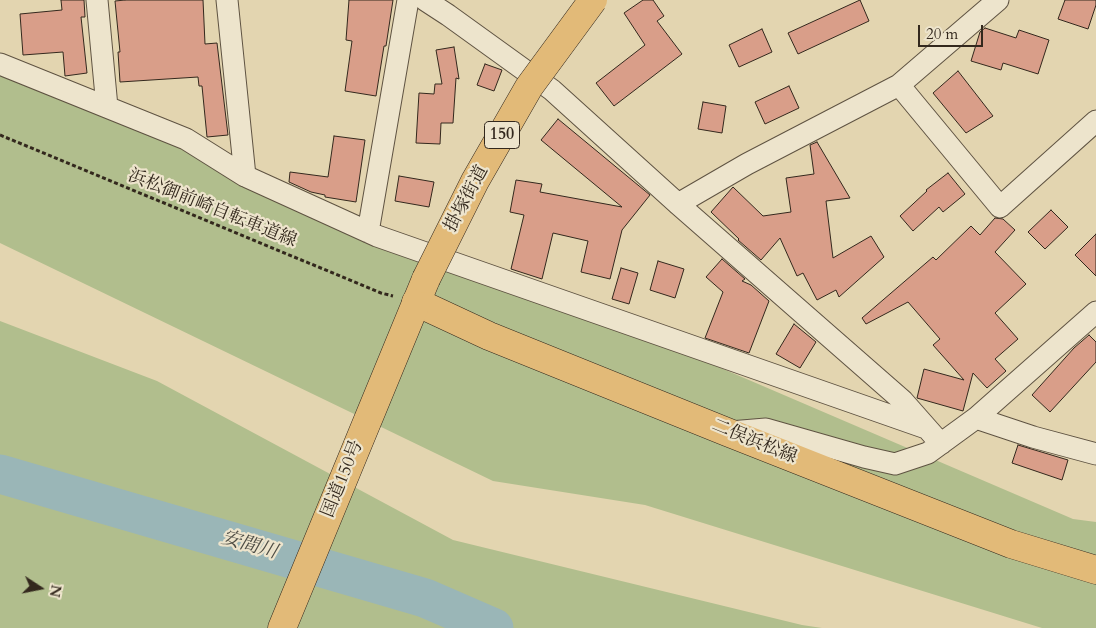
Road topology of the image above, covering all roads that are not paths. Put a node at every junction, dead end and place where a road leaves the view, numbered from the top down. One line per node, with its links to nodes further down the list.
1 (97, 0): 10 (street)
2 (227, 0): 12 (street)
3 (408, 0): 14 (street)
4 (425, 0): 7 (street)
5 (592, 0): 15 (main road, 掛塚街道 / 150, bridge)
6 (998, 0): 9 (street)
7 (452, 7): 13 (street)
8 (0, 64): 10 (street)
9 (898, 85): 11 (street); 13 (street)
10 (107, 107): 12 (street)
11 (1096, 121)
12 (245, 176): 14 (street)
13 (678, 204): 19 (street)
14 (368, 232): 19 (street)
15 (421, 290): 17 (main road, 掛塚街道 / 150); 20 (main road, 二俣浜松線)
16 (1096, 312): 18 (street)
17 (404, 330): 24 (main road, 国道150号 / 150)
18 (976, 418): 21 (street); 22 (street)
19 (926, 428): 21 (street)
20 (727, 432): 21 (street); 23 (main road, 二俣浜松線)
21 (941, 444)
22 (1096, 454)
23 (1096, 570)
24 (282, 628)

